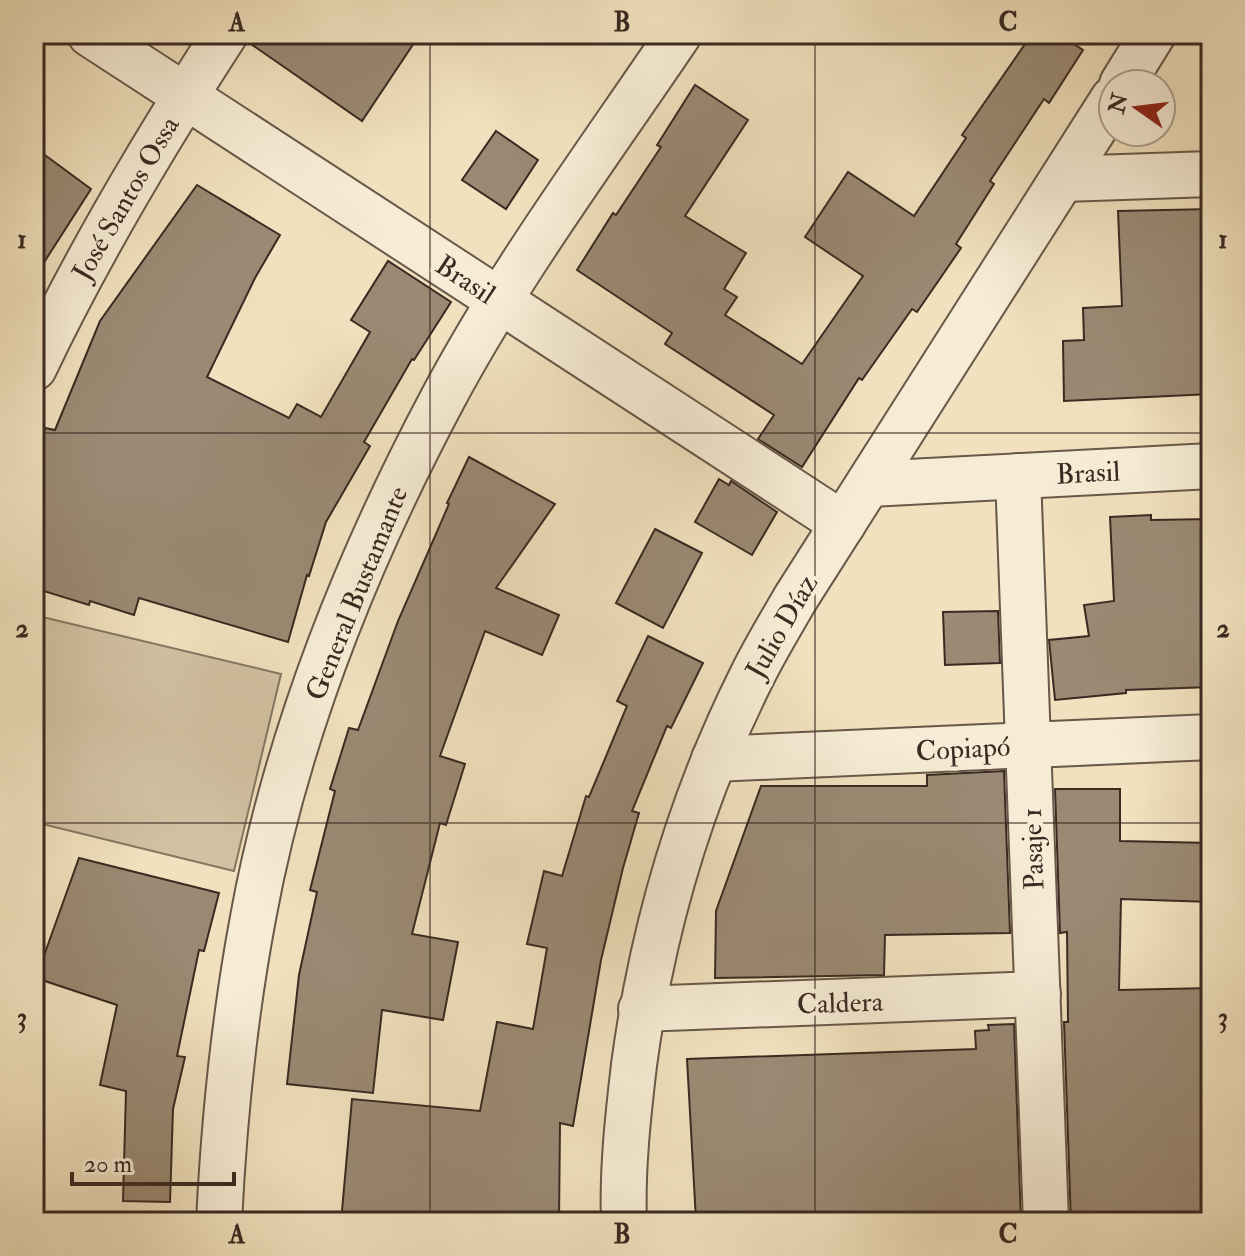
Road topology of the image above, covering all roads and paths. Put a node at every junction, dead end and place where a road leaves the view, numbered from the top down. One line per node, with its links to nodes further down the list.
1 (90, 34): 6 (street, Brasil)
2 (225, 34): 6 (street, José Santos Ossa)
3 (679, 34): 10 (street, General Bustamante)
4 (1153, 34): 5 (street)
5 (1132, 68)
6 (184, 97): 10 (street, Brasil); 11 (street, José Santos Ossa)
7 (1097, 125): 9 (street, Julio Díaz)
8 (1211, 174): 9 (street)
9 (1063, 179): 14 (street, Julio Díaz)
10 (500, 301): 15 (street, Brasil); 21 (street, General Bustamante)
11 (34, 368)
12 (1211, 466): 13 (street, Brasil)
13 (1018, 476): 14 (street, Brasil); 17 (street, Pasaje 1)
14 (870, 484): 15 (street, Julio Díaz)
15 (843, 524): 18 (street, Julio Díaz)
16 (1211, 737): 17 (street, Copiapó)
17 (1027, 745): 18 (street, Copiapó); 19 (street, Pasaje 1)
18 (714, 759): 20 (street, Julio Díaz)
19 (1038, 994): 20 (street, Caldera); 23 (street, Pasaje 1)
20 (641, 1009): 22 (street, Julio Díaz)
21 (219, 1222)
22 (624, 1222)
23 (1046, 1222)

